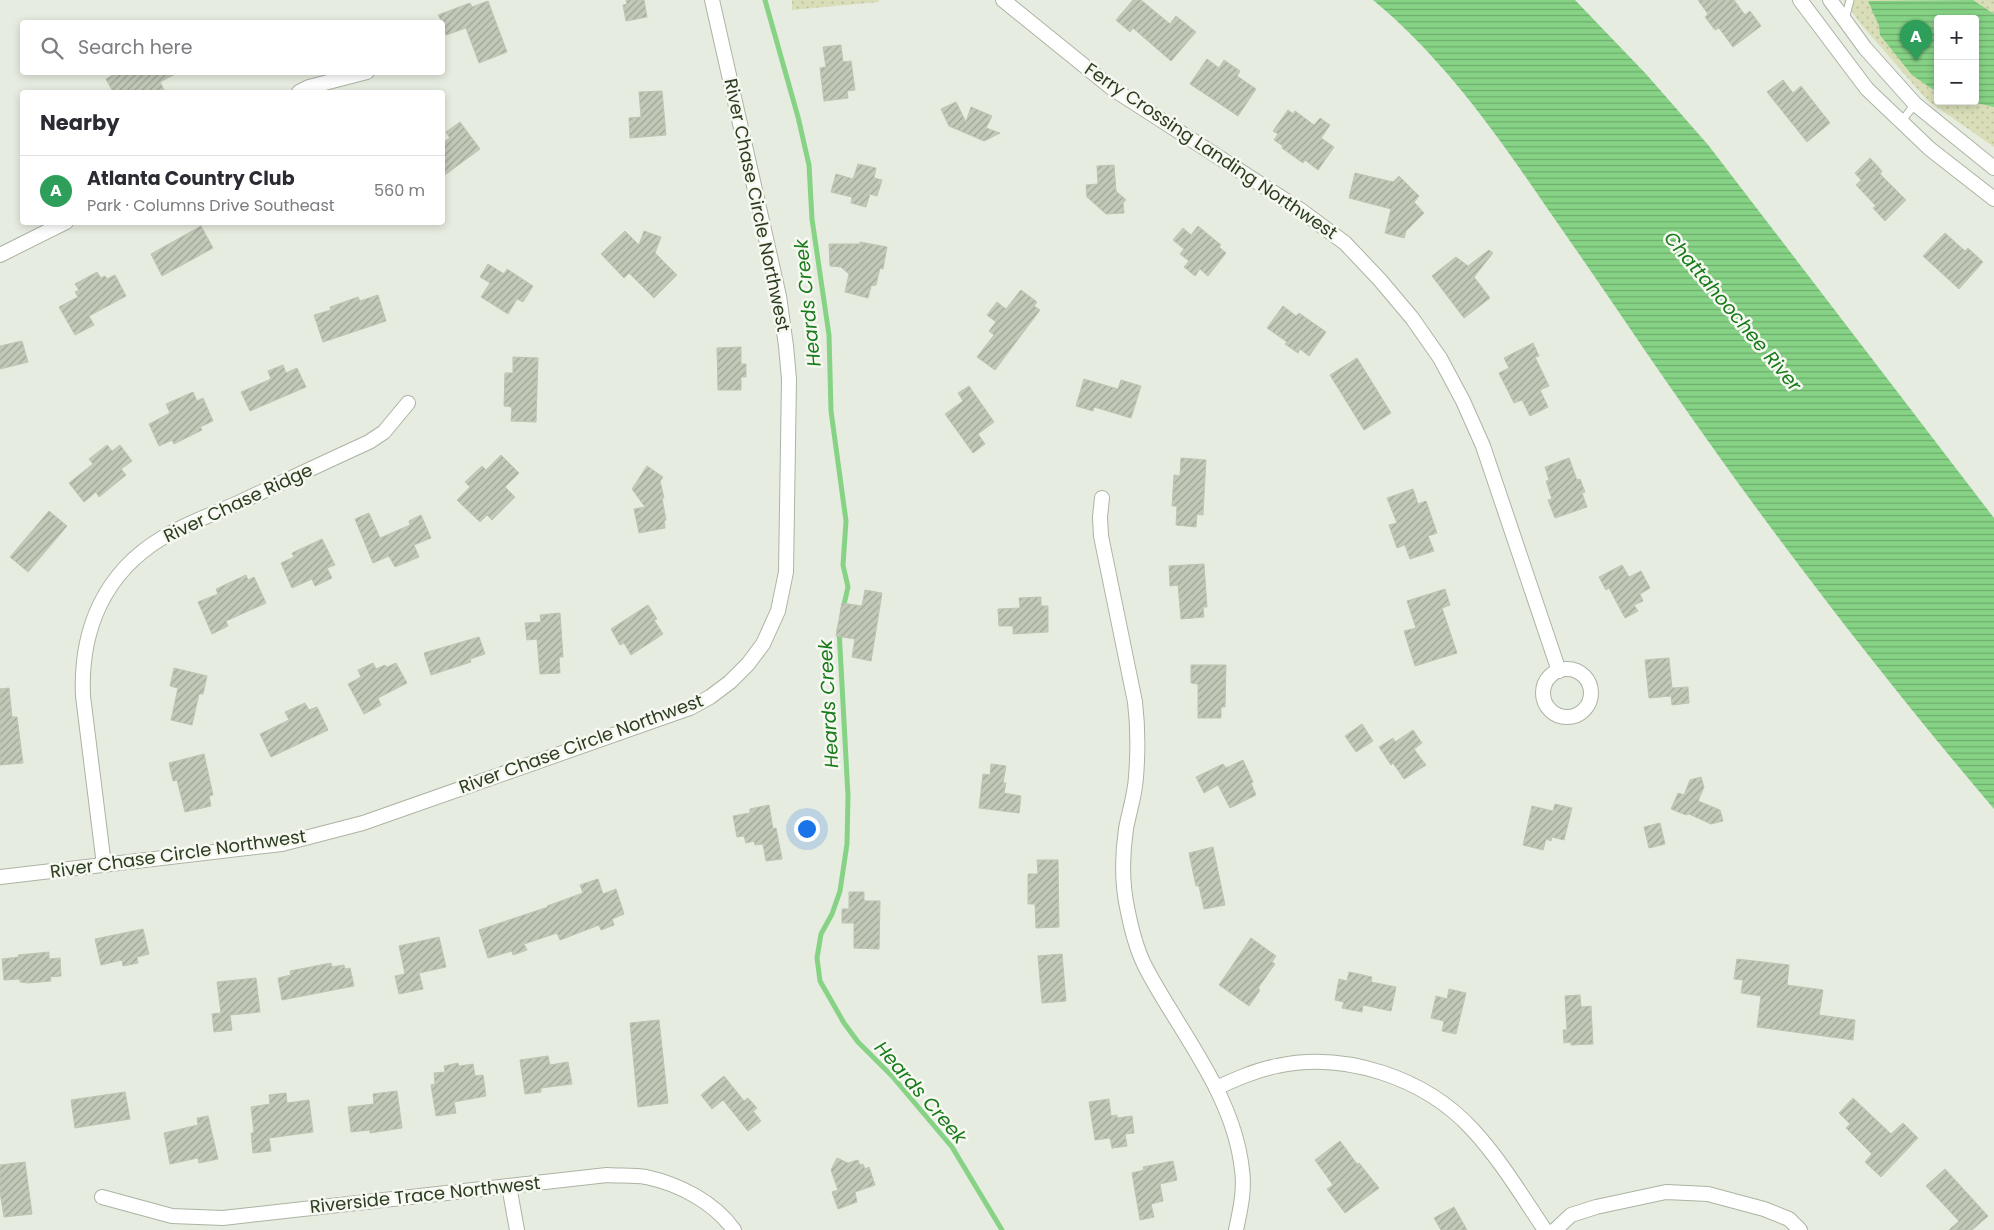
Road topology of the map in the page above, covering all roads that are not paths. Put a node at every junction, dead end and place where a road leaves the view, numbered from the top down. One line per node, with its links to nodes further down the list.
1 (712, 0): 18 (street, River Chase Circle Northwest)
2 (1003, 0): 17 (street, Ferry Crossing Landing Northwest)
3 (1800, 0): 10 (street)
4 (1830, 0): 6 (street)
5 (1850, 0): 6 (lane)
6 (1845, 20): 9 (street)
7 (355, 75): 8 (street)
8 (303, 90)
9 (1915, 104): 10 (lane); 11 (street)
10 (1901, 123): 12 (street)
11 (1994, 168)
12 (1994, 199)
13 (60, 225): 14 (street)
14 (0, 255)
15 (408, 403): 18 (street, River Chase Ridge)
16 (1102, 498): 20 (street)
17 (1559, 671)
18 (104, 865): 19 (street, River Chase Circle Northwest)
19 (0, 877)
20 (1216, 1088): 25 (street); 26 (street)
21 (509, 1186): 22 (street, Riverside Trace Northwest); 23 (street); 24 (street, Riverside Trace Northwest)
22 (102, 1197)
23 (517, 1230)
24 (734, 1230)
25 (1236, 1230)
26 (1545, 1230)
27 (1555, 1230): 28 (street)
28 (1800, 1230)

